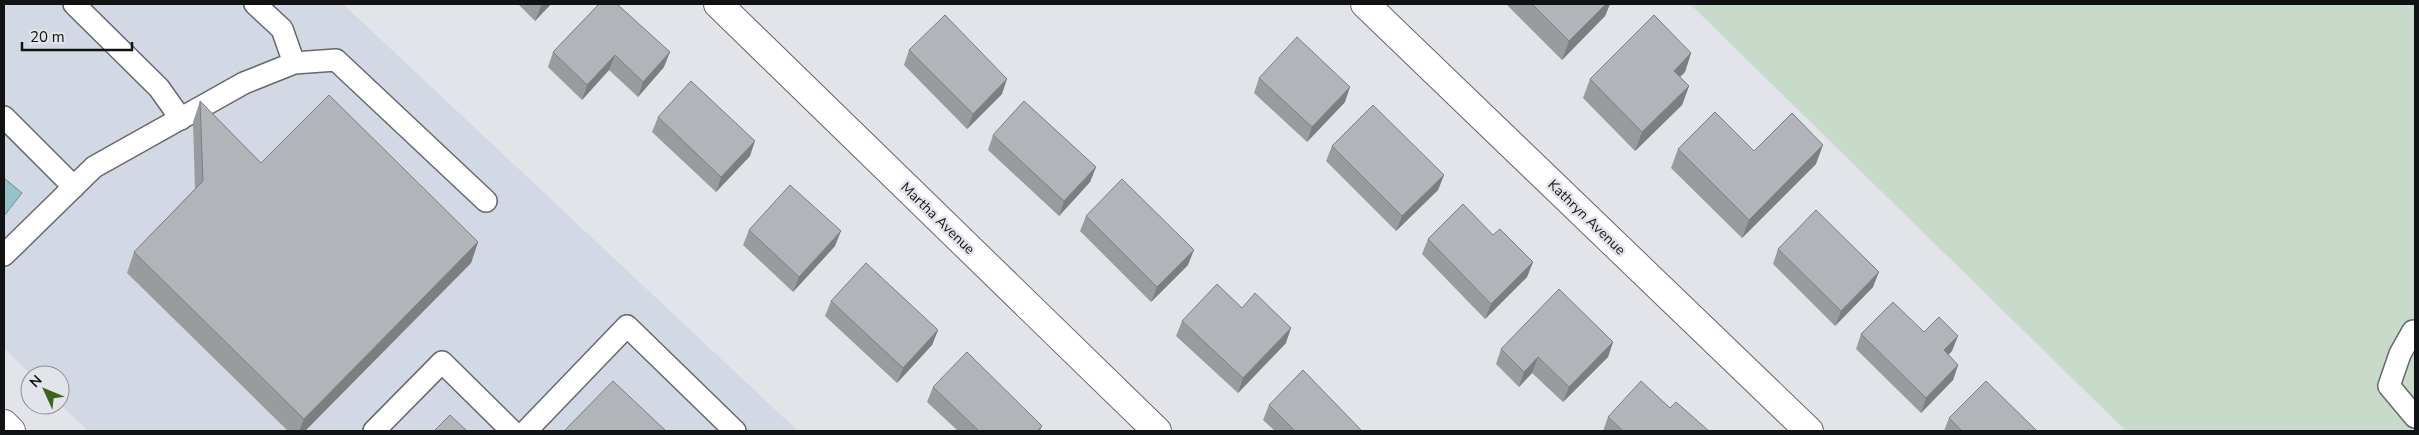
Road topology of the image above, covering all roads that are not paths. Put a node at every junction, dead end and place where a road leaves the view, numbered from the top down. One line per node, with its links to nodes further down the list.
1 (74, 4): 7 (lane)
2 (255, 4): 5 (lane)
3 (718, 4): 19 (street, Martha Avenue)
4 (1365, 4): 20 (street, Kathryn Avenue)
5 (294, 63): 7 (lane); 9 (lane)
6 (4, 117): 8 (lane)
7 (181, 118): 8 (lane)
8 (74, 187): 10 (lane)
9 (486, 200)
10 (4, 255)
11 (2413, 332): 12 (lane)
12 (2415, 418)
13 (4, 424): 14 (street)
14 (11, 431)
15 (374, 431): 16 (lane)
16 (512, 431)
17 (526, 431): 18 (lane)
18 (735, 431)
19 (1157, 431)
20 (1809, 431)

